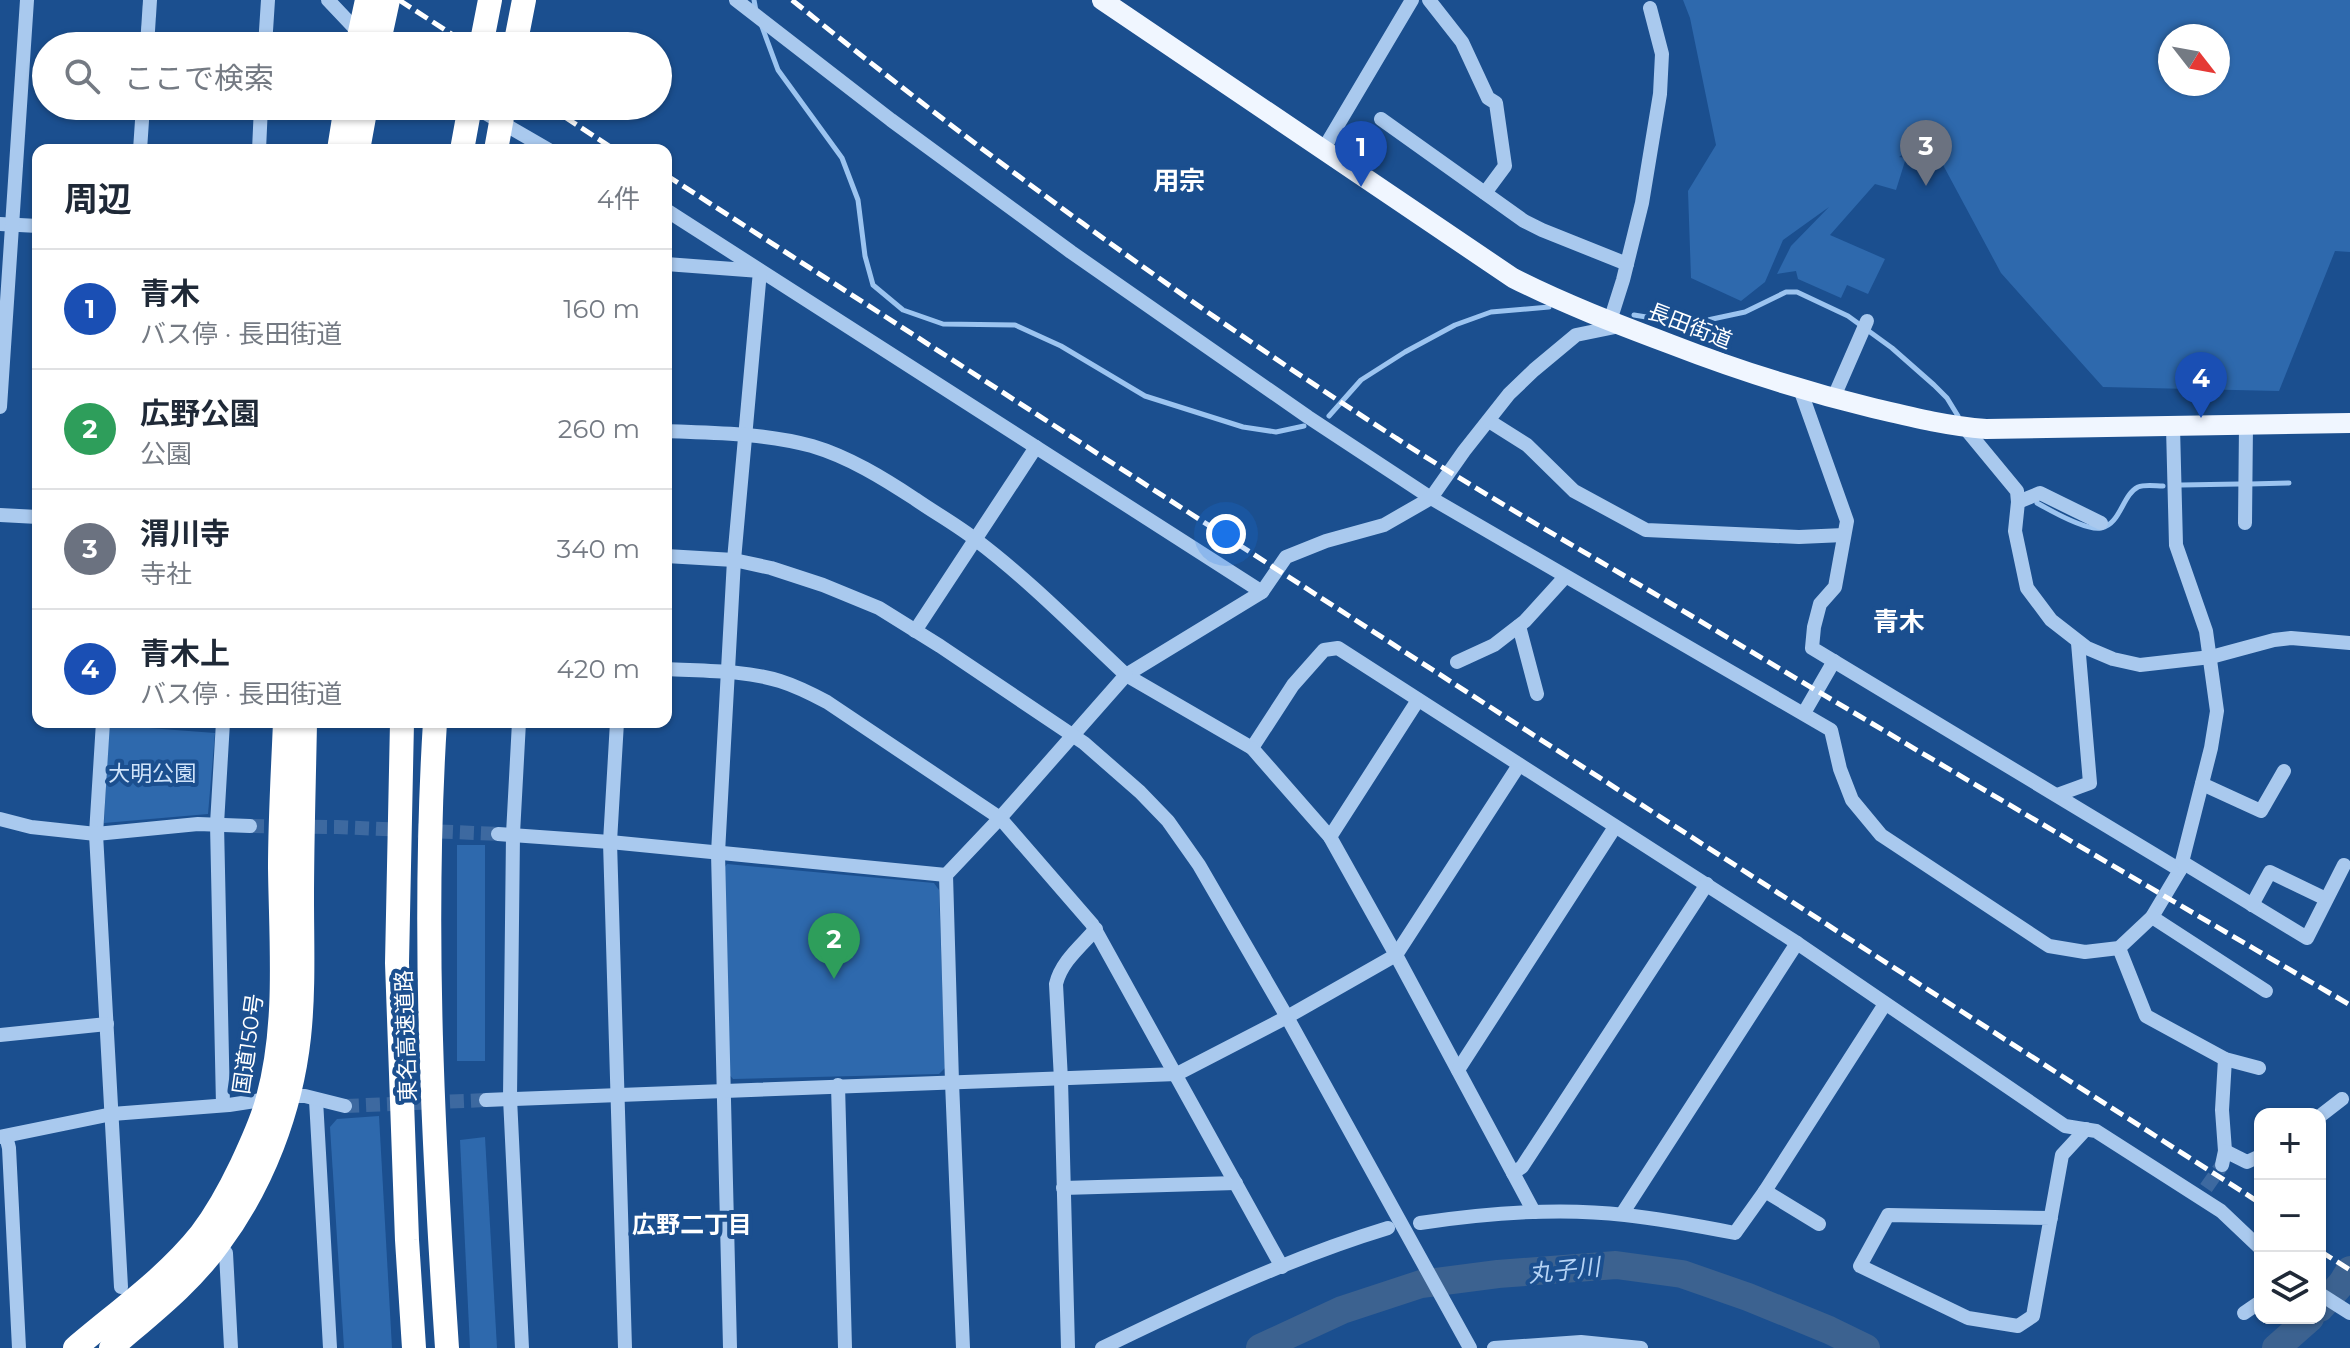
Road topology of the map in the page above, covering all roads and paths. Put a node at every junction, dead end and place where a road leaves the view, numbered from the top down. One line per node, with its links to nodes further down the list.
1 (27, 0): 39 (street)
2 (150, 0): 14 (street)
3 (268, 0): 15 (street)
4 (328, 0): 16 (street)
5 (367, 0): 17 (highway, bridge)
6 (388, 0): 18 (highway, bridge)
7 (490, 0): 19 (highway)
8 (524, 0): 20 (highway)
9 (736, 0): 57 (street)
10 (1102, 0): 36 (main road, 長田街道)
11 (1412, 0): 36 (street)
12 (1429, 0): 37 (street)
13 (1650, 8): 42 (street)
14 (148, 32)
15 (266, 32)
16 (359, 32)
17 (360, 32)
18 (381, 32)
19 (484, 32)
20 (518, 32)
21 (1381, 119): 37 (street)
22 (142, 120): 29 (street)
23 (260, 120): 30 (street)
24 (344, 120): 31 (highway)
25 (363, 120): 32 (highway)
26 (468, 120): 33 (highway)
27 (496, 120): 35 (street)
28 (501, 120): 34 (highway, bridge)
29 (140, 144)
30 (259, 144)
31 (340, 144)
32 (359, 144)
33 (463, 144)
34 (497, 144)
35 (538, 144)
36 (1323, 150): 44 (main road, 長田街道)
37 (1485, 193): 42 (street)
38 (672, 214): 43 (street)
39 (6, 225): 40 (street); 48 (street)
40 (32, 226)
41 (672, 264): 43 (street)
42 (1627, 264): 44 (street)
43 (760, 271): 55 (street); 56 (street)
44 (1616, 324): 46 (main road, 長田街道); 49 (street)
45 (1864, 328): 47 (street)
46 (1800, 389): 47 (main road, 長田街道); 63 (street)
47 (1833, 399): 53 (main road, 長田街道)
48 (0, 407)
49 (1489, 421): 57 (street); 63 (street)
50 (2350, 423): 51 (main road, 長田街道)
51 (2246, 425): 52 (main road, 長田街道); 62 (street)
52 (2173, 427): 53 (main road, 長田街道); 73 (street)
53 (1965, 428): 58 (street)
54 (672, 431): 55 (street)
55 (745, 434): 64 (street); 66 (street)
56 (1036, 447): 64 (street); 68 (street)
57 (1431, 498): 67 (street); 68 (street)
58 (2018, 502): 61 (street); 71 (street)
59 (0, 515): 60 (street)
60 (32, 517)
61 (2101, 523)
62 (2245, 523)
63 (1844, 535): 74 (street)
64 (976, 539): 70 (street); 78 (street)
65 (672, 556): 66 (street)
66 (734, 560): 70 (street); 77 (street)
67 (1565, 577): 69 (street); 81 (street)
68 (1262, 592): 78 (street)
69 (1519, 626): 75 (street); 79 (street)
70 (915, 631): 90 (street)
71 (2078, 643): 73 (street); 95 (street)
72 (2350, 643): 73 (street)
73 (2211, 657): 94 (street)
74 (1834, 661): 81 (street); 95 (street)
75 (1457, 662)
76 (672, 669): 77 (street)
77 (727, 672): 96 (street); 105 (street)
78 (1126, 675): 90 (street); 91 (street)
79 (1537, 694)
80 (1418, 700): 91 (street); 92 (street); 103 (street)
81 (1804, 713): 115 (street)
82 (103, 728): 101 (street)
83 (223, 728): 98 (street)
84 (285, 728): 131 (highway, 国道150号)
85 (305, 728): 131 (highway, 国道150号)
86 (402, 728): 166 (highway, 東名高速道路)
87 (435, 728): 167 (highway, 東名高速道路)
88 (518, 728): 102 (street)
89 (617, 728): 104 (street)
90 (1073, 735): 96 (street); 119 (street)
91 (1252, 748): 103 (street)
92 (1519, 765): 100 (street); 116 (street)
93 (2284, 771): 94 (street)
94 (2202, 784): 107 (street)
95 (2057, 795): 107 (street)
96 (1000, 818): 108 (street); 113 (street)
97 (0, 819): 101 (street)
98 (217, 824): 99 (street); 101 (street); 136 (street)
99 (250, 826)
100 (1615, 827): 109 (street); 124 (street)
101 (96, 834): 120 (street)
102 (506, 834): 104 (street); 132 (street)
103 (1330, 837): 116 (street)
104 (610, 842): 105 (street); 130 (street)
105 (718, 853): 108 (street); 129 (street)
106 (2344, 865): 110 (street)
107 (2181, 866): 111 (street); 112 (street)
108 (946, 875): 127 (street)
109 (1707, 884): 114 (street); 143 (street)
110 (2326, 899): 111 (street); 111 (street)
111 (2252, 905)
112 (2152, 917): 115 (street); 117 (street)
113 (1096, 929): 125 (street); 126 (street)
114 (1797, 943): 118 (street); 148 (street)
115 (2119, 948): 122 (street)
116 (1396, 955): 119 (street); 124 (street)
117 (2266, 991)
118 (1885, 1004): 140 (street); 146 (street)
119 (1287, 1017): 125 (street); 175 (street)
120 (107, 1024): 121 (street); 139 (street)
121 (0, 1035)
122 (2225, 1059): 123 (street); 142 (street)
123 (2259, 1068)
124 (1458, 1070): 143 (street)
125 (1177, 1074): 126 (street); 144 (street)
126 (1061, 1080): 127 (street); 145 (street)
127 (952, 1082): 128 (street); 172 (street)
128 (838, 1085): 129 (street); 171 (street)
129 (724, 1089): 130 (street); 170 (street)
130 (617, 1094): 132 (street); 169 (street)
131 (278, 1098): 134 (street); 136 (street); 154 (highway, 国道150号); 162 (highway, 国道150号)
132 (510, 1098): 135 (street); 168 (street)
133 (2342, 1099): 138 (street)
134 (316, 1100): 137 (street); 165 (street)
135 (486, 1100)
136 (223, 1105): 139 (street)
137 (345, 1106)
138 (2326, 1111)
139 (112, 1114): 141 (street); 156 (street)
140 (2086, 1129): 149 (street); 153 (street)
141 (3, 1136): 161 (street)
142 (2254, 1159)
143 (1513, 1173): 147 (street)
144 (1236, 1183): 145 (street); 155 (street)
145 (1063, 1188): 173 (street)
146 (1765, 1191): 148 (street); 151 (street)
147 (1534, 1212): 148 (street); 150 (street)
148 (1622, 1214)
149 (2051, 1218): 149 (street)
150 (1420, 1223)
151 (1819, 1224)
152 (1388, 1228): 155 (street)
153 (2254, 1242)
154 (219, 1244): 163 (highway, 国道150号); 164 (street)
155 (1282, 1267): 174 (street)
156 (121, 1287)
157 (2326, 1298): 160 (street)
158 (2254, 1306): 159 (street)
159 (2244, 1313)
160 (2350, 1313)
161 (19, 1348)
162 (75, 1348)
163 (111, 1348)
164 (231, 1348)
165 (330, 1348)
166 (414, 1348)
167 (447, 1348)
168 (522, 1348)
169 (625, 1348)
170 (730, 1348)
171 (845, 1348)
172 (963, 1348)
173 (1068, 1348)
174 (1102, 1348)
175 (1470, 1348)
176 (1494, 1348): 177 (street)
177 (1641, 1348)

